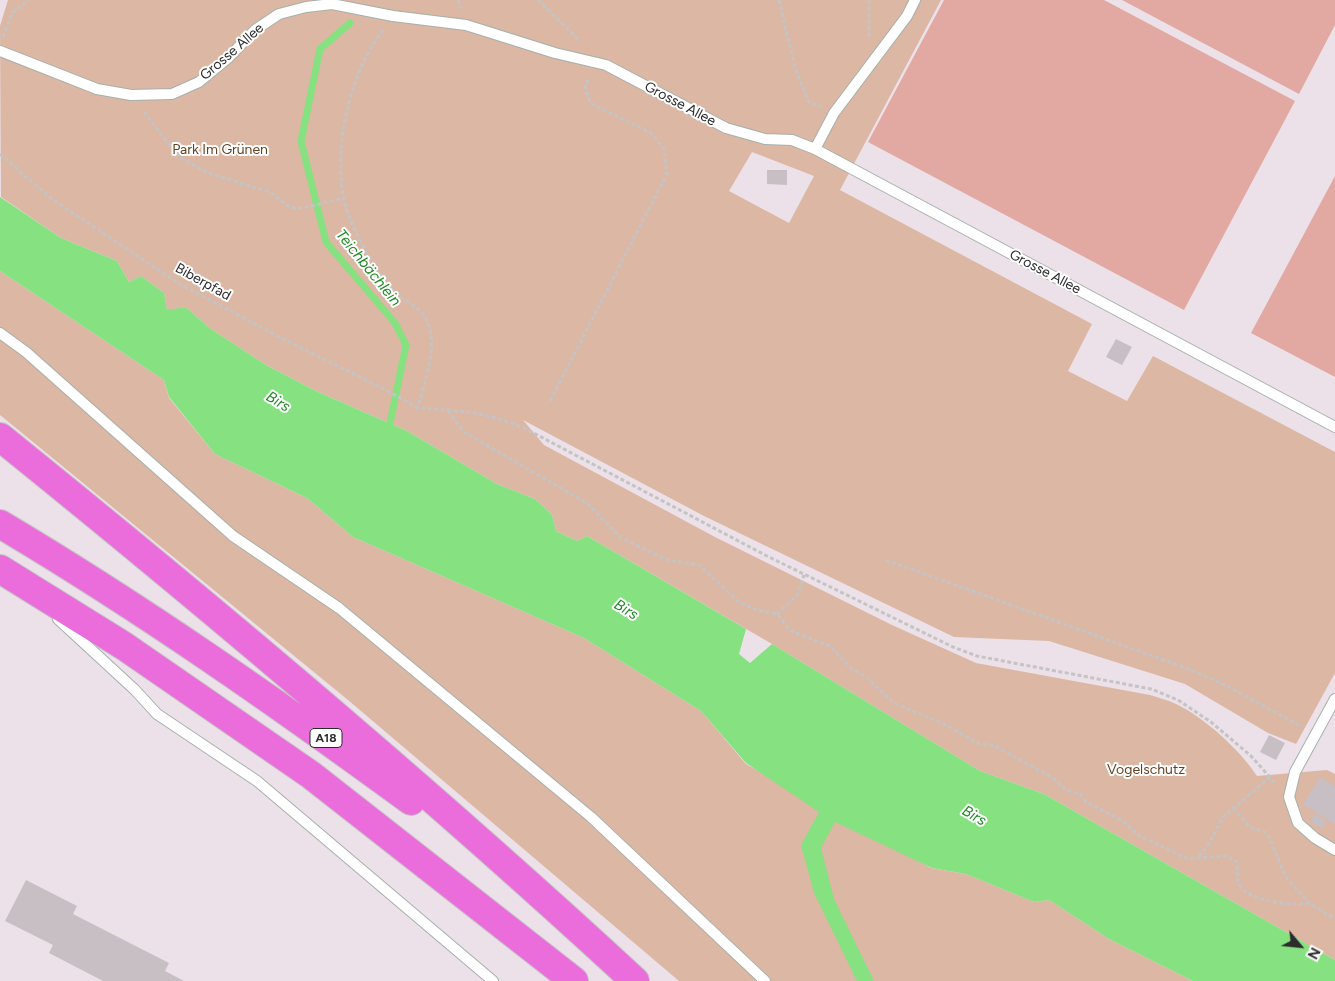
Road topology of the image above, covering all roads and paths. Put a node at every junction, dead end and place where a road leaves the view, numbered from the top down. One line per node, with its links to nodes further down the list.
1 (29, 0): 7 (path)
2 (538, 0): 11 (path)
3 (779, 0): 13 (path)
4 (869, 0): 9 (path)
5 (915, 0): 9 (lane)
6 (393, 16): 10 (lane, Grosse Allee); 12 (lane, Grosse Allee); 16 (path)
7 (0, 43)
8 (0, 51): 12 (lane, Grosse Allee)
9 (874, 61): 13 (lane)
10 (595, 63): 11 (lane, Grosse Allee); 18 (path)
11 (606, 65): 14 (lane, Grosse Allee)
12 (131, 95): 16 (path)
13 (834, 113): 14 (lane)
14 (815, 148): 21 (lane, Grosse Allee)
15 (0, 154): 19 (path, Biberpfad)
16 (343, 198): 19 (path)
17 (0, 333): 41 (lane)
18 (550, 401)
19 (418, 408): 20 (path, Biberpfad)
20 (447, 410): 26 (path, Biberpfad); 27 (path)
21 (1335, 427)
22 (0, 437): 40 (highway)
23 (0, 524): 39 (highway, A18)
24 (886, 560): 29 (path)
25 (5, 573): 37 (lane); 38 (highway)
26 (804, 574): 27 (path); 30 (path, Biberpfad)
27 (777, 614): 34 (path)
28 (1335, 698): 29 (lane)
29 (1316, 734): 31 (lane)
30 (1270, 777): 31 (path, Biberpfad); 32 (path)
31 (1289, 797): 33 (lane)
32 (1233, 808): 34 (path); 35 (path)
33 (1335, 850)
34 (1198, 857): 35 (path)
35 (1309, 903): 36 (path)
36 (1335, 919)
37 (493, 981)
38 (574, 981)
39 (631, 981)
40 (635, 981)
41 (765, 981)

